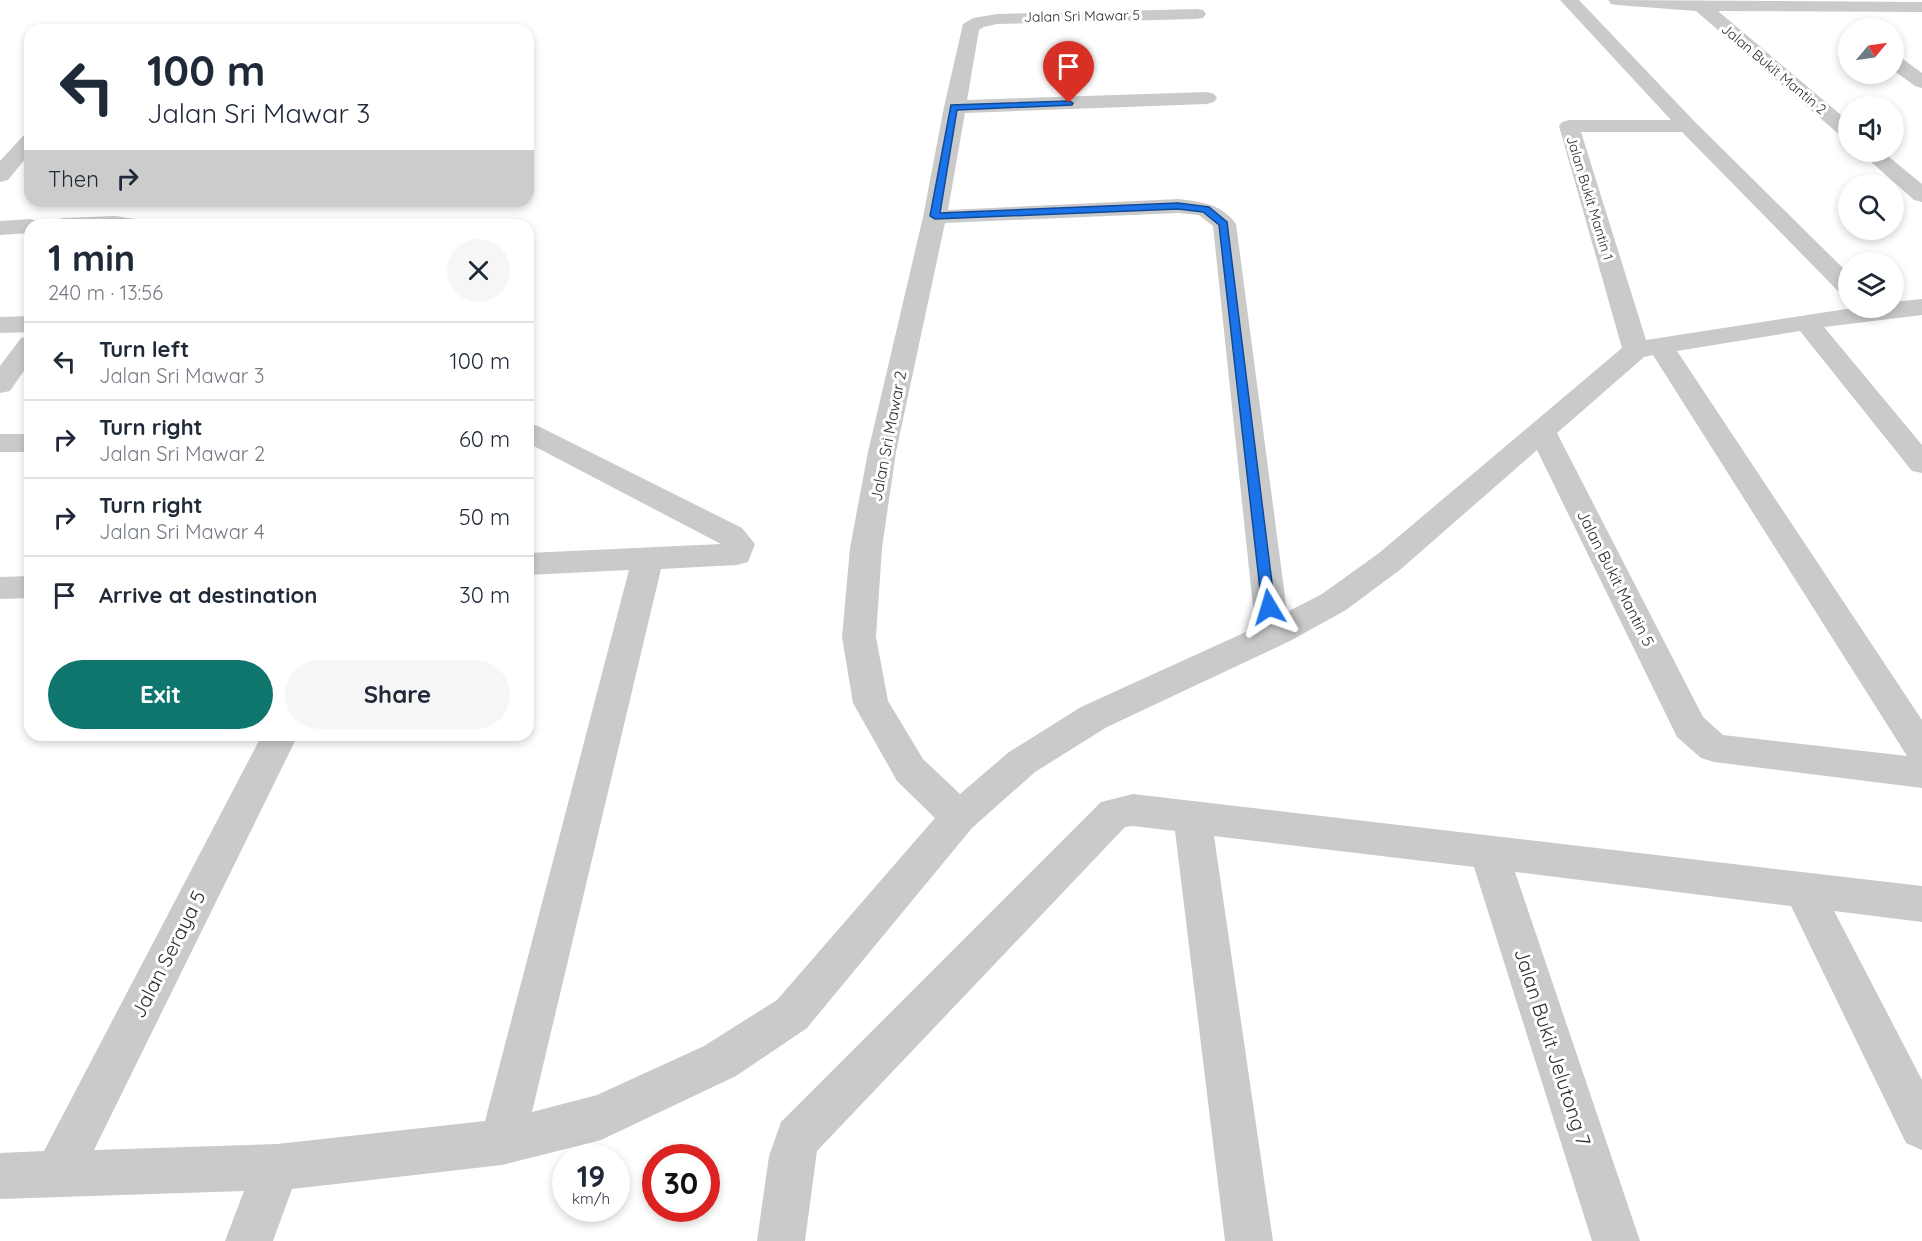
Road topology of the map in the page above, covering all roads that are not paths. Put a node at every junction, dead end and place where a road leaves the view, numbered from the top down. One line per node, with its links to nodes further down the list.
1 (1569, 0): 14 (street)
2 (1617, 0): 3 (street)
3 (1701, 6): 4 (street); 13 (street, Jalan Bukit Mantin 2)
4 (1820, 6): 5 (street); 7 (street)
5 (1922, 6)
6 (1197, 14): 8 (street, Jalan Sri Mawar 5)
7 (1838, 20)
8 (970, 28): 12 (street, Jalan Sri Mawar 2)
9 (1904, 69): 10 (street)
10 (1922, 82)
11 (1207, 98): 12 (street)
12 (954, 107): 19 (street, Jalan Sri Mawar 2)
13 (1838, 123)
14 (1688, 126): 22 (street); 29 (street, Jalan Bukit Mantin 1)
15 (24, 147): 17 (street)
16 (1883, 162): 18 (street)
17 (0, 174)
18 (1922, 195)
19 (935, 216): 41 (street); 45 (street, Jalan Sri Mawar 2)
20 (24, 226): 21 (street)
21 (0, 228)
22 (1838, 277)
23 (1922, 307): 24 (street)
24 (1904, 308)
25 (1838, 317): 26 (street)
26 (1807, 323): 29 (street); 36 (street)
27 (0, 324): 28 (street)
28 (24, 324)
29 (1648, 348): 32 (street); 43 (street)
30 (24, 352): 31 (street)
31 (0, 385)
32 (1541, 429): 41 (street); 44 (street, Jalan Bukit Mantin 5)
33 (534, 435): 37 (street)
34 (0, 443): 35 (street)
35 (24, 443)
36 (1922, 464)
37 (648, 558): 38 (street); 51 (street)
38 (534, 564)
39 (24, 587): 40 (street)
40 (0, 588)
41 (1278, 632): 45 (street)
42 (277, 741): 53 (street, Jalan Seraya 5)
43 (1922, 750)
44 (1922, 773)
45 (959, 817): 51 (street)
46 (1192, 817): 47 (street); 55 (street); 57 (street)
47 (1489, 853): 48 (street); 58 (street, Jalan Bukit Jelutong 7)
48 (1803, 890): 49 (street); 50 (street)
49 (1922, 904)
50 (1922, 1127)
51 (502, 1142): 52 (street)
52 (277, 1167): 53 (street); 56 (street)
53 (57, 1174): 54 (street)
54 (0, 1176)
55 (784, 1219)
56 (249, 1241)
57 (1249, 1241)
58 (1616, 1241)

